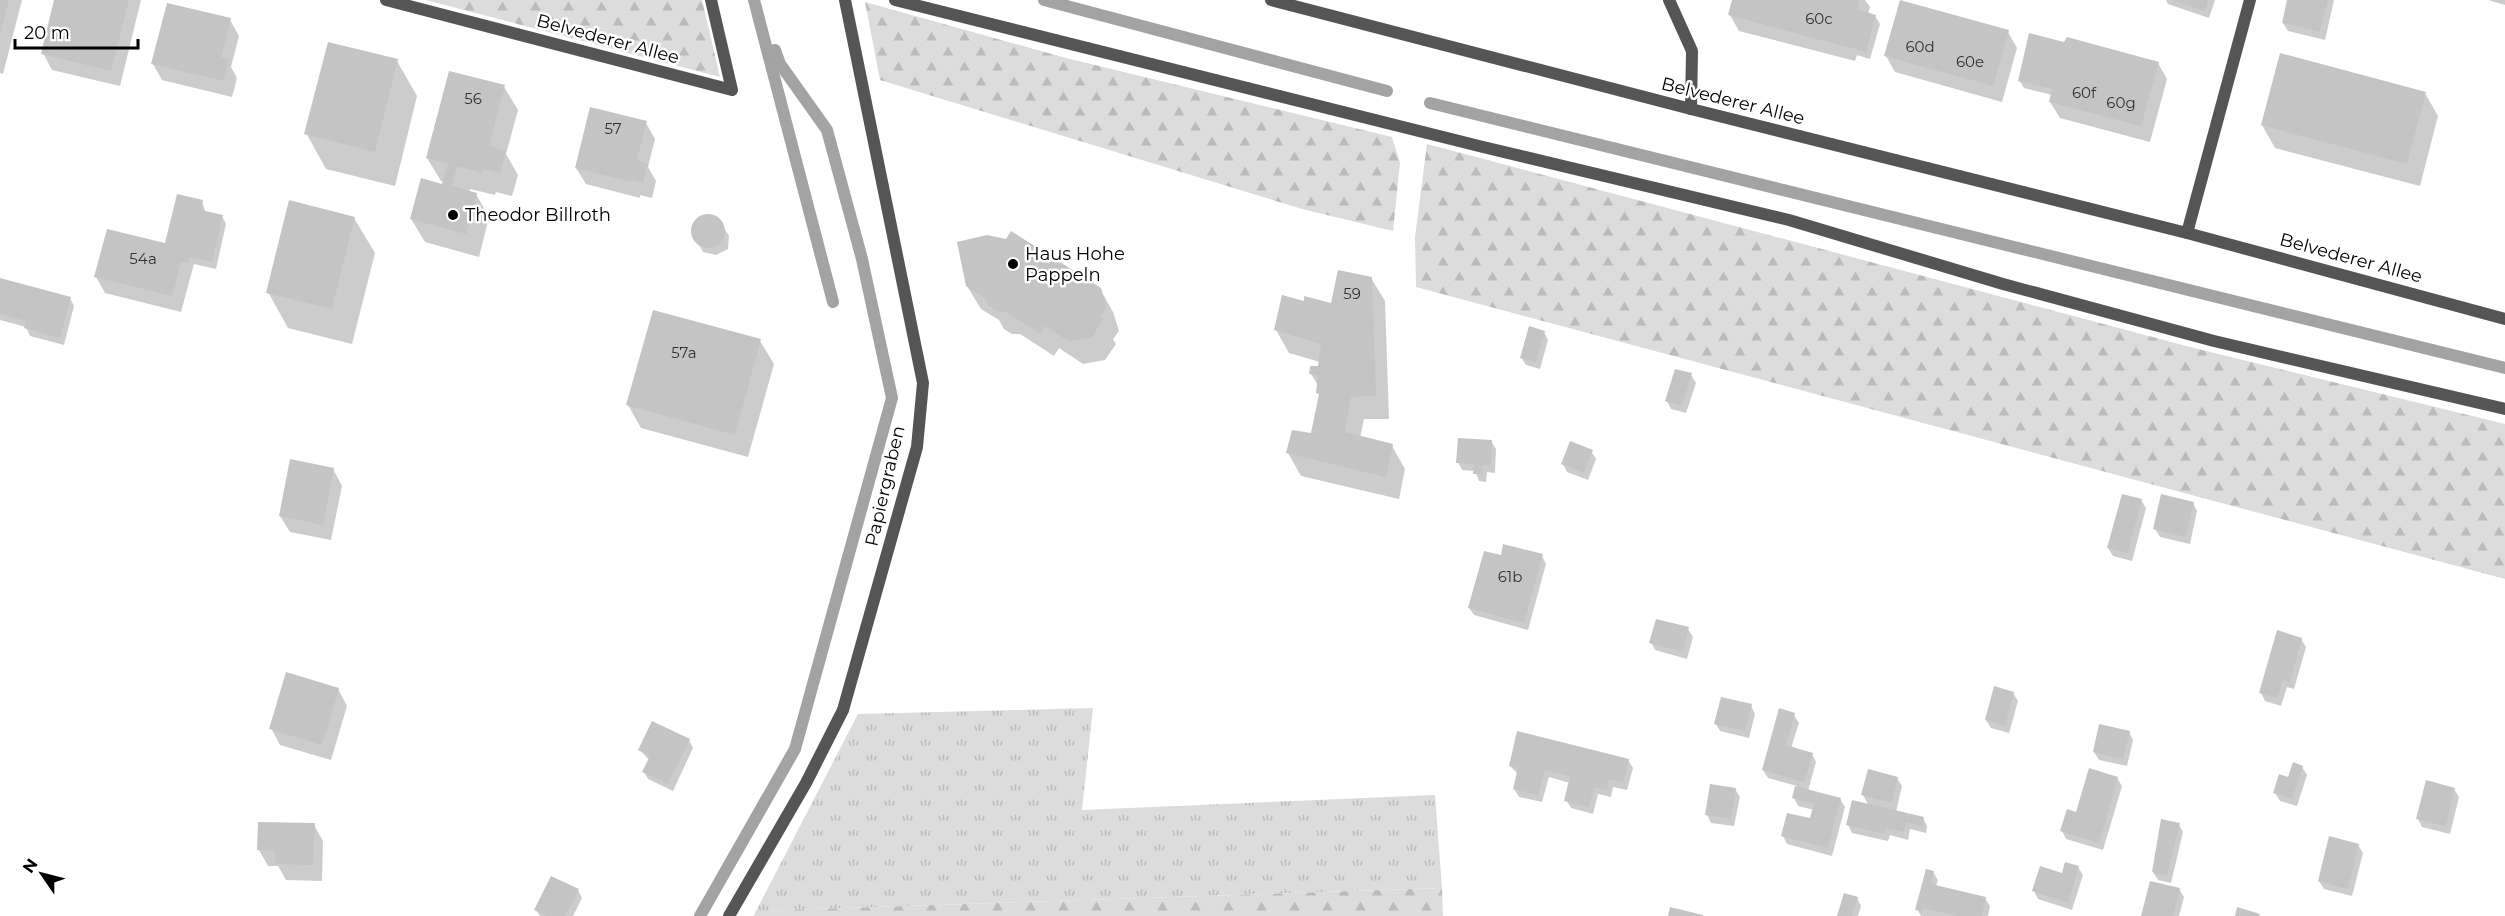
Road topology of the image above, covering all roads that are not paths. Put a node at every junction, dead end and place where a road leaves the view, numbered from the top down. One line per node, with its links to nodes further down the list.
1 (386, 0): 2 (street, Belvederer Allee)
2 (711, 0)
3 (845, 0): 12 (street, Papiergraben)
4 (895, 0): 11 (street)
5 (1271, 0): 8 (street, Belvederer Allee)
6 (1669, 0): 8 (street)
7 (2250, 0): 9 (street)
8 (1691, 109): 9 (street, Belvederer Allee)
9 (2187, 233): 10 (street, Belvederer Allee)
10 (2505, 319)
11 (2505, 409)
12 (729, 916)

